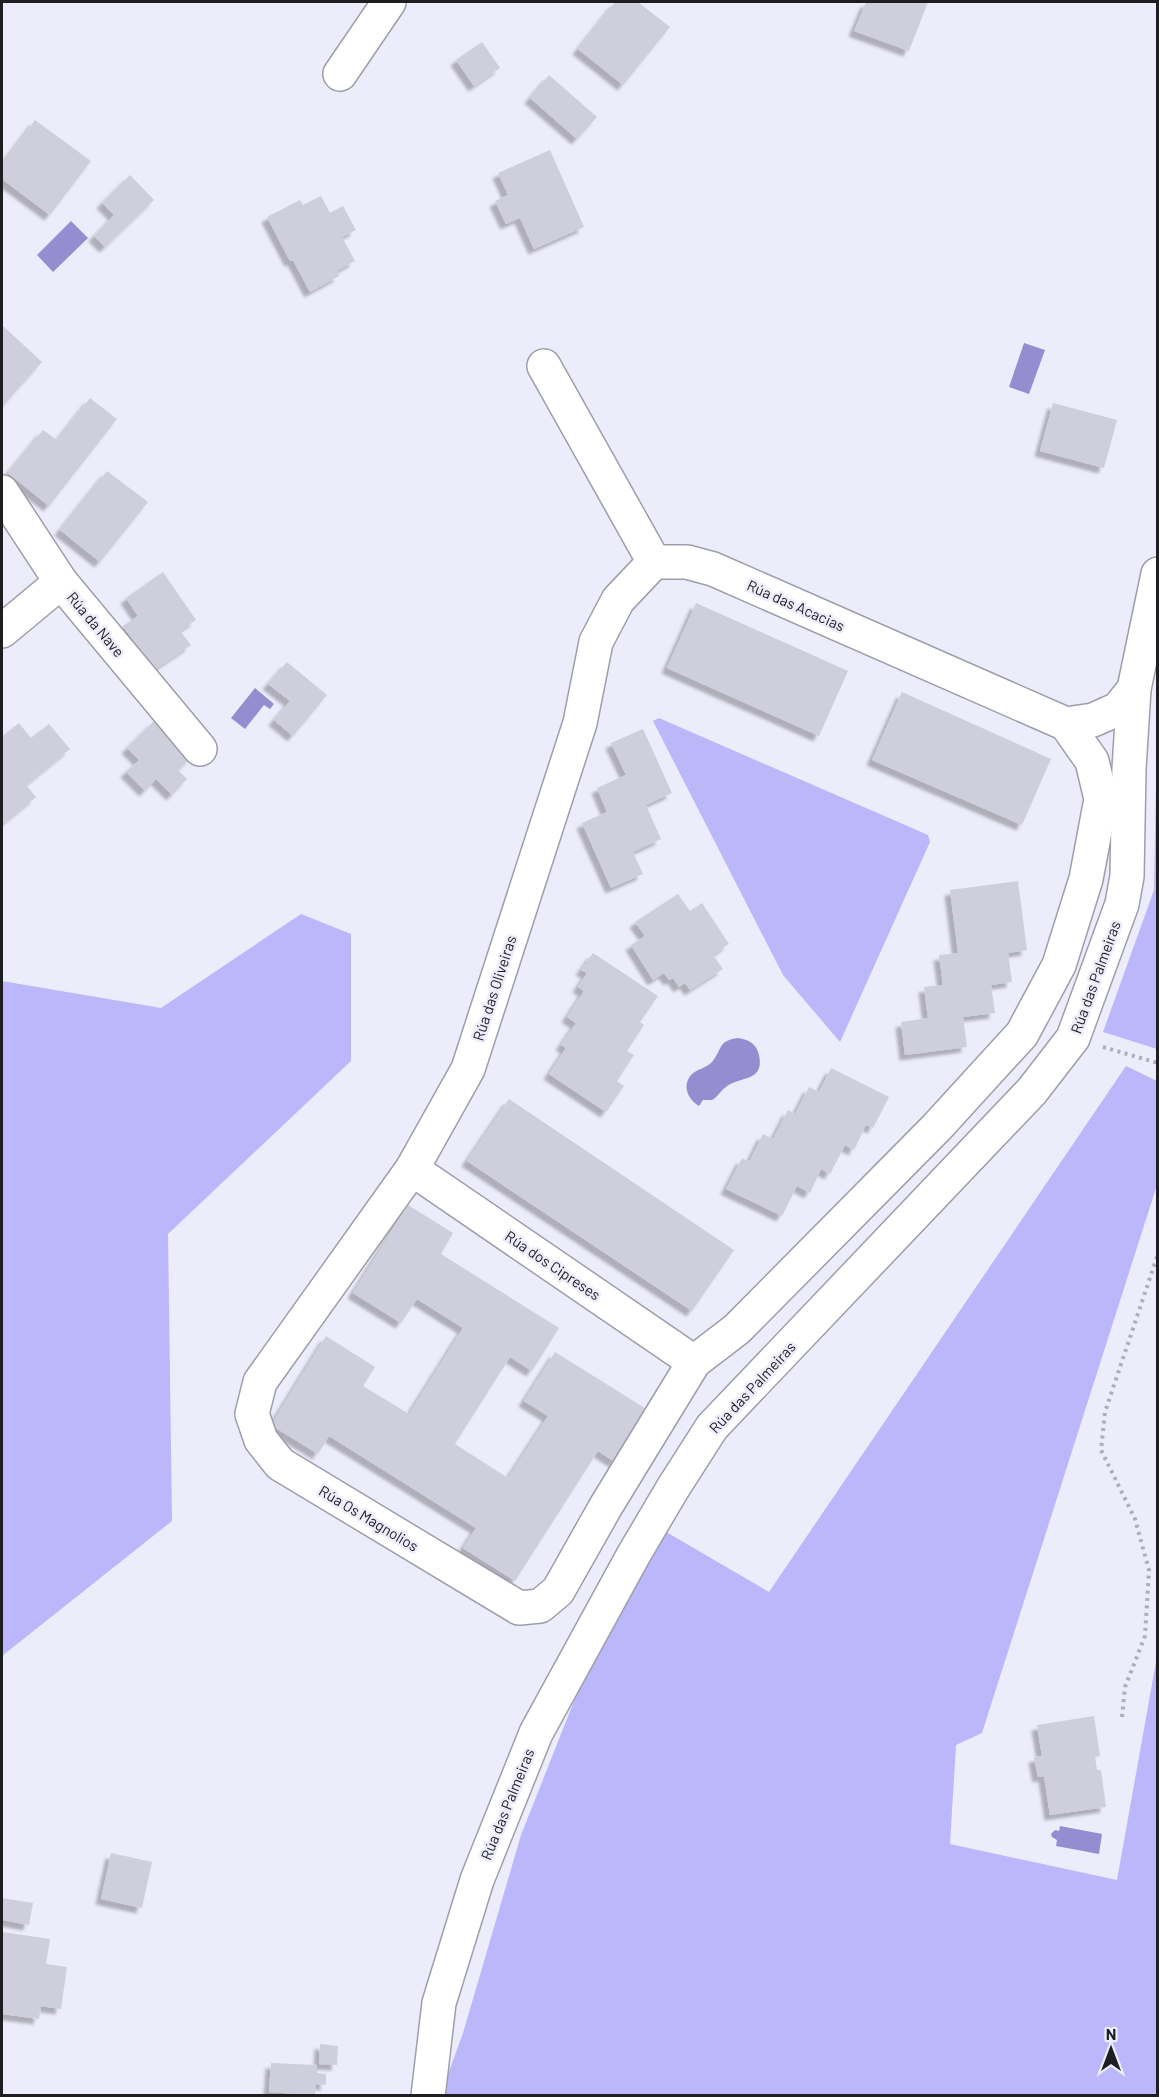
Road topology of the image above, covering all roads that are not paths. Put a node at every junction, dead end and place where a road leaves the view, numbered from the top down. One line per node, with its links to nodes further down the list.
1 (389, 2): 2 (street)
2 (340, 74)
3 (544, 366): 5 (street)
4 (2, 492): 7 (street, Rúa da Nave)
5 (654, 562): 10 (street, Rúa das Acacias); 14 (street, Rúa das Oliveiras)
6 (1158, 574): 9 (street, Rúa das Palmeiras)
7 (61, 582): 8 (street); 11 (street, Rúa da Nave)
8 (2, 631)
9 (1134, 689): 10 (street); 12 (street, Rúa das Palmeiras)
10 (1066, 724): 13 (street)
11 (200, 749)
12 (1129, 769): 13 (street); 17 (street, Rúa das Palmeiras)
13 (1101, 799): 15 (street)
14 (412, 1169): 15 (street, Rúa dos Cipreses); 16 (street, Rúa das Oliveiras)
15 (694, 1362): 16 (street, Rúa Os Magnolios)
16 (260, 1382)
17 (428, 2096)

